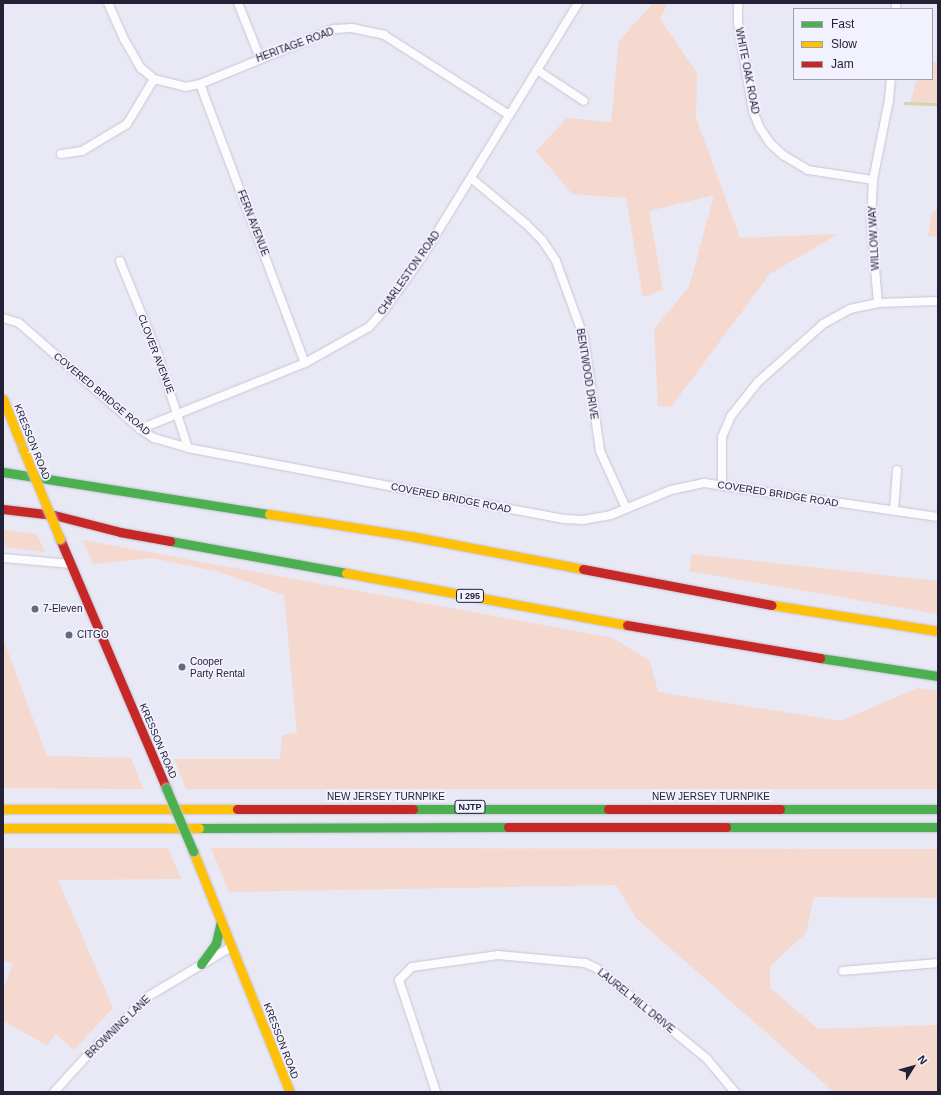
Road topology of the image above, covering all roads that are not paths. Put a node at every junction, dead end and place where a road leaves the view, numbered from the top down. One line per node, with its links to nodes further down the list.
1 (108, 3): 7 (street)
2 (238, 3): 5 (street)
3 (578, 3): 6 (street, CHARLESTON ROAD)
4 (738, 3): 14 (street, WHITE OAK ROAD)
5 (260, 58): 9 (street, HERITAGE ROAD); 11 (street, HERITAGE ROAD)
6 (537, 70): 10 (street); 11 (street, CHARLESTON ROAD)
7 (154, 79): 9 (street, HERITAGE ROAD); 12 (street)
8 (891, 80): 14 (street, WILLOW WAY)
9 (200, 84): 19 (street, FERN AVENUE)
10 (584, 101)
11 (509, 115): 13 (street, CHARLESTON ROAD)
12 (61, 154)
13 (471, 178): 19 (street, CHARLESTON ROAD); 27 (street, BENTWOOD DRIVE)
14 (873, 180): 17 (street, WILLOW WAY)
15 (120, 261): 21 (street, CLOVER AVENUE)
16 (938, 301): 17 (street)
17 (878, 303): 26 (street)
18 (3, 318): 22 (street, COVERED BRIDGE ROAD)
19 (305, 363): 21 (street, CHARLESTON ROAD)
20 (3, 399): 32 (main road, KRESSON ROAD, bridge)
21 (178, 415): 22 (street, CHARLESTON ROAD); 23 (street, CLOVER AVENUE)
22 (140, 429): 23 (street, COVERED BRIDGE ROAD)
23 (188, 448): 27 (street, COVERED BRIDGE ROAD)
24 (897, 470): 29 (street)
25 (3, 472): 33 (main road)
26 (722, 484): 27 (street, COVERED BRIDGE ROAD); 29 (street, COVERED BRIDGE ROAD)
27 (626, 508)
28 (3, 509): 34 (main road, I 295)
29 (894, 511): 30 (street, COVERED BRIDGE ROAD)
30 (938, 517)
31 (3, 558): 32 (street)
32 (71, 564): 39 (main road, KRESSON ROAD, bridge)
33 (938, 631)
34 (938, 676)
35 (3, 809): 36 (main road, NEW JERSEY TURNPIKE / NJTP)
36 (938, 809)
37 (938, 827): 38 (main road, NJTP)
38 (3, 828)
39 (221, 922): 40 (main road, KRESSON ROAD); 41 (main road)
40 (231, 947): 41 (street, BROWNING LANE); 45 (main road, KRESSON ROAD)
41 (201, 964): 44 (street, BROWNING LANE)
42 (938, 964): 43 (street)
43 (843, 971)
44 (54, 1092)
45 (290, 1092)
46 (436, 1092): 47 (street, LAUREL HILL DRIVE)
47 (735, 1092)

